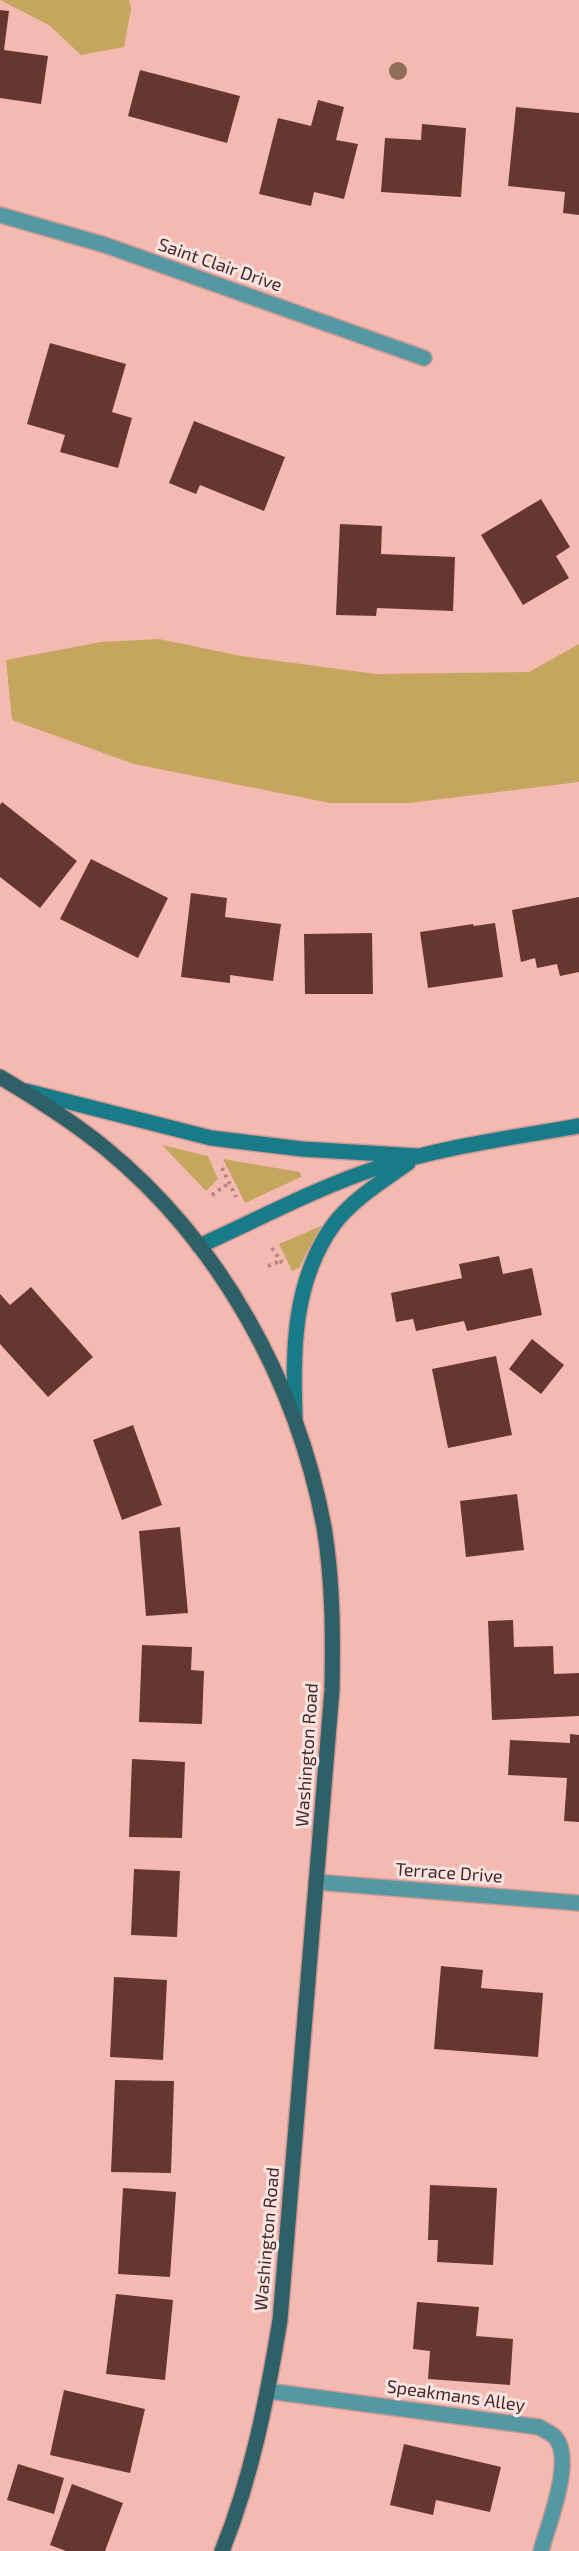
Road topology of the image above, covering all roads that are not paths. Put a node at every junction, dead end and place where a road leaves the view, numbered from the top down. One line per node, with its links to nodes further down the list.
1 (0, 215): 2 (street, Saint Clair Drive)
2 (424, 358)
3 (0, 1077): 4 (main road, Washington Road)
4 (23, 1090): 6 (street); 7 (main road, Washington Road)
5 (579, 1126): 6 (street)
6 (418, 1156): 7 (street); 8 (street)
7 (199, 1246): 8 (main road, Washington Road)
8 (295, 1419): 9 (main road, Washington Road)
9 (316, 1882): 10 (street, Terrace Drive); 11 (main road, Washington Road)
10 (579, 1903)
11 (268, 2391): 12 (main road, Washington Road); 13 (street, Speakmans Alley)
12 (222, 2551)
13 (541, 2551)

